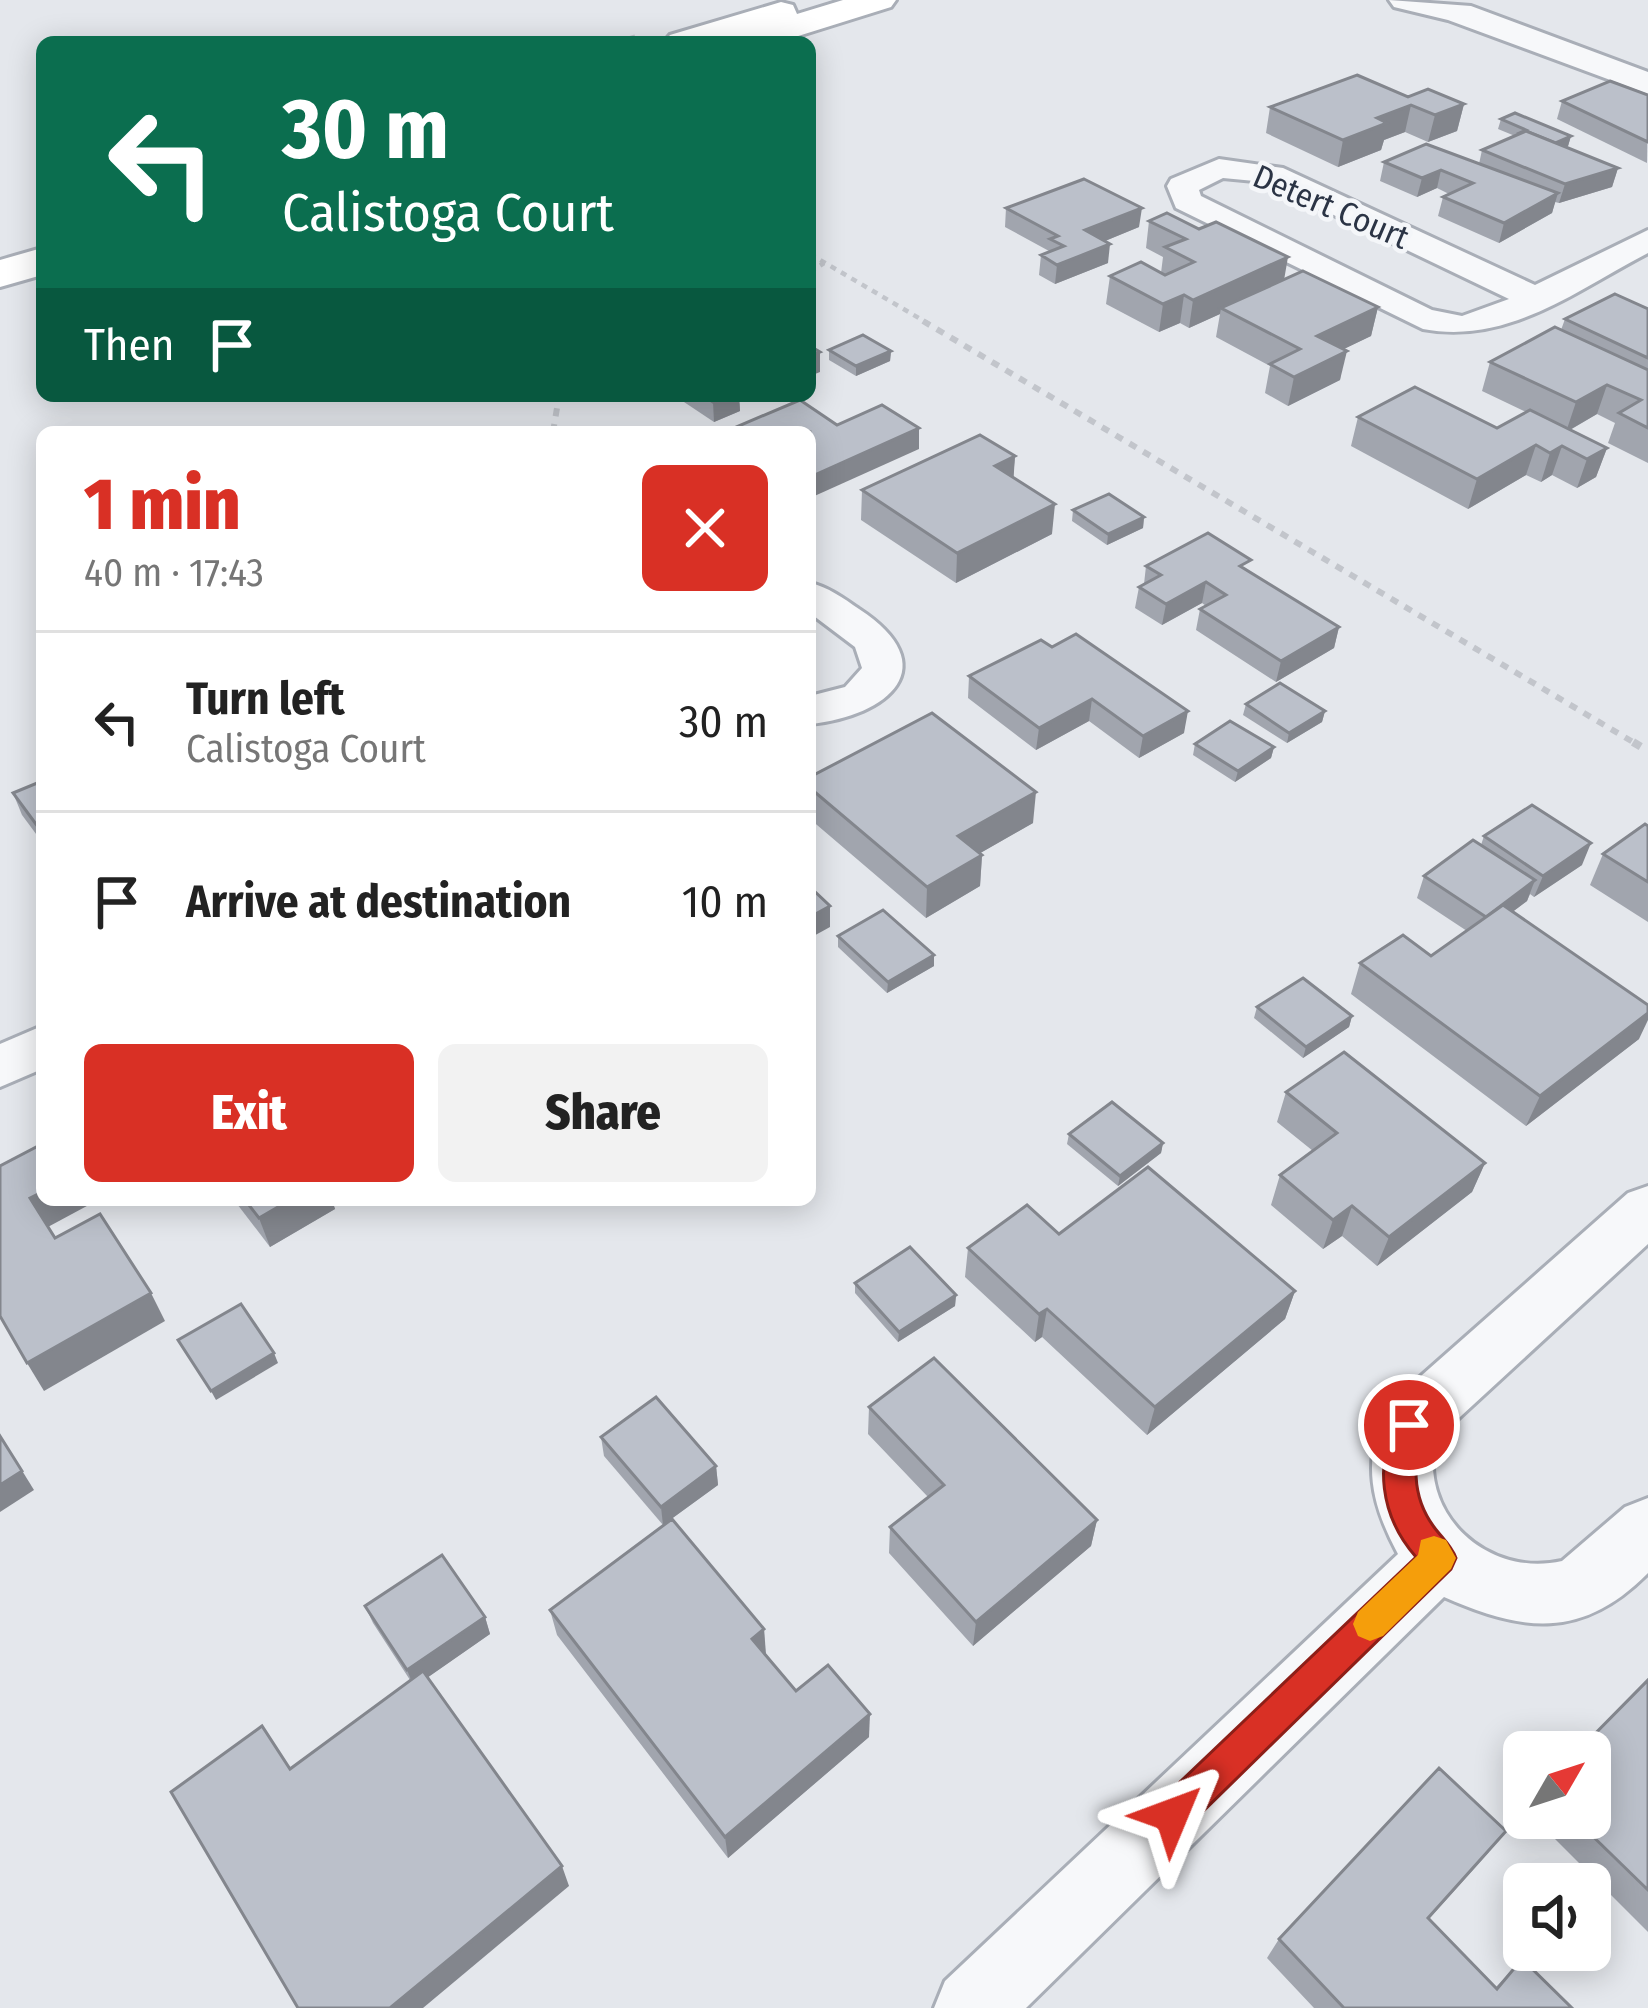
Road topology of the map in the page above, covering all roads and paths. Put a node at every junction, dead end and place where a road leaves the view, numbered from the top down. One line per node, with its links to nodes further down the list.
1 (879, 0): 3 (main road)
2 (1405, 0): 4 (street)
3 (828, 3): 5 (main road); 6 (main road)
4 (1448, 7): 7 (street)
5 (704, 36)
6 (755, 36)
7 (1648, 84)
8 (1648, 240): 16 (street)
9 (36, 241): 10 (main road)
10 (0, 252)
11 (816, 258): 13 (path)
12 (36, 263): 15 (main road)
13 (824, 263): 14 (path); 19 (path)
14 (816, 268)
15 (0, 274)
16 (1533, 296): 16 (street, Detert Court)
17 (816, 599): 18 (street)
18 (816, 709)
19 (1648, 751)
20 (36, 1049): 21 (street)
21 (0, 1067)
22 (1648, 1209): 24 (street)
23 (1648, 1528): 24 (street)
24 (1439, 1558): 25 (street)
25 (972, 2008)

